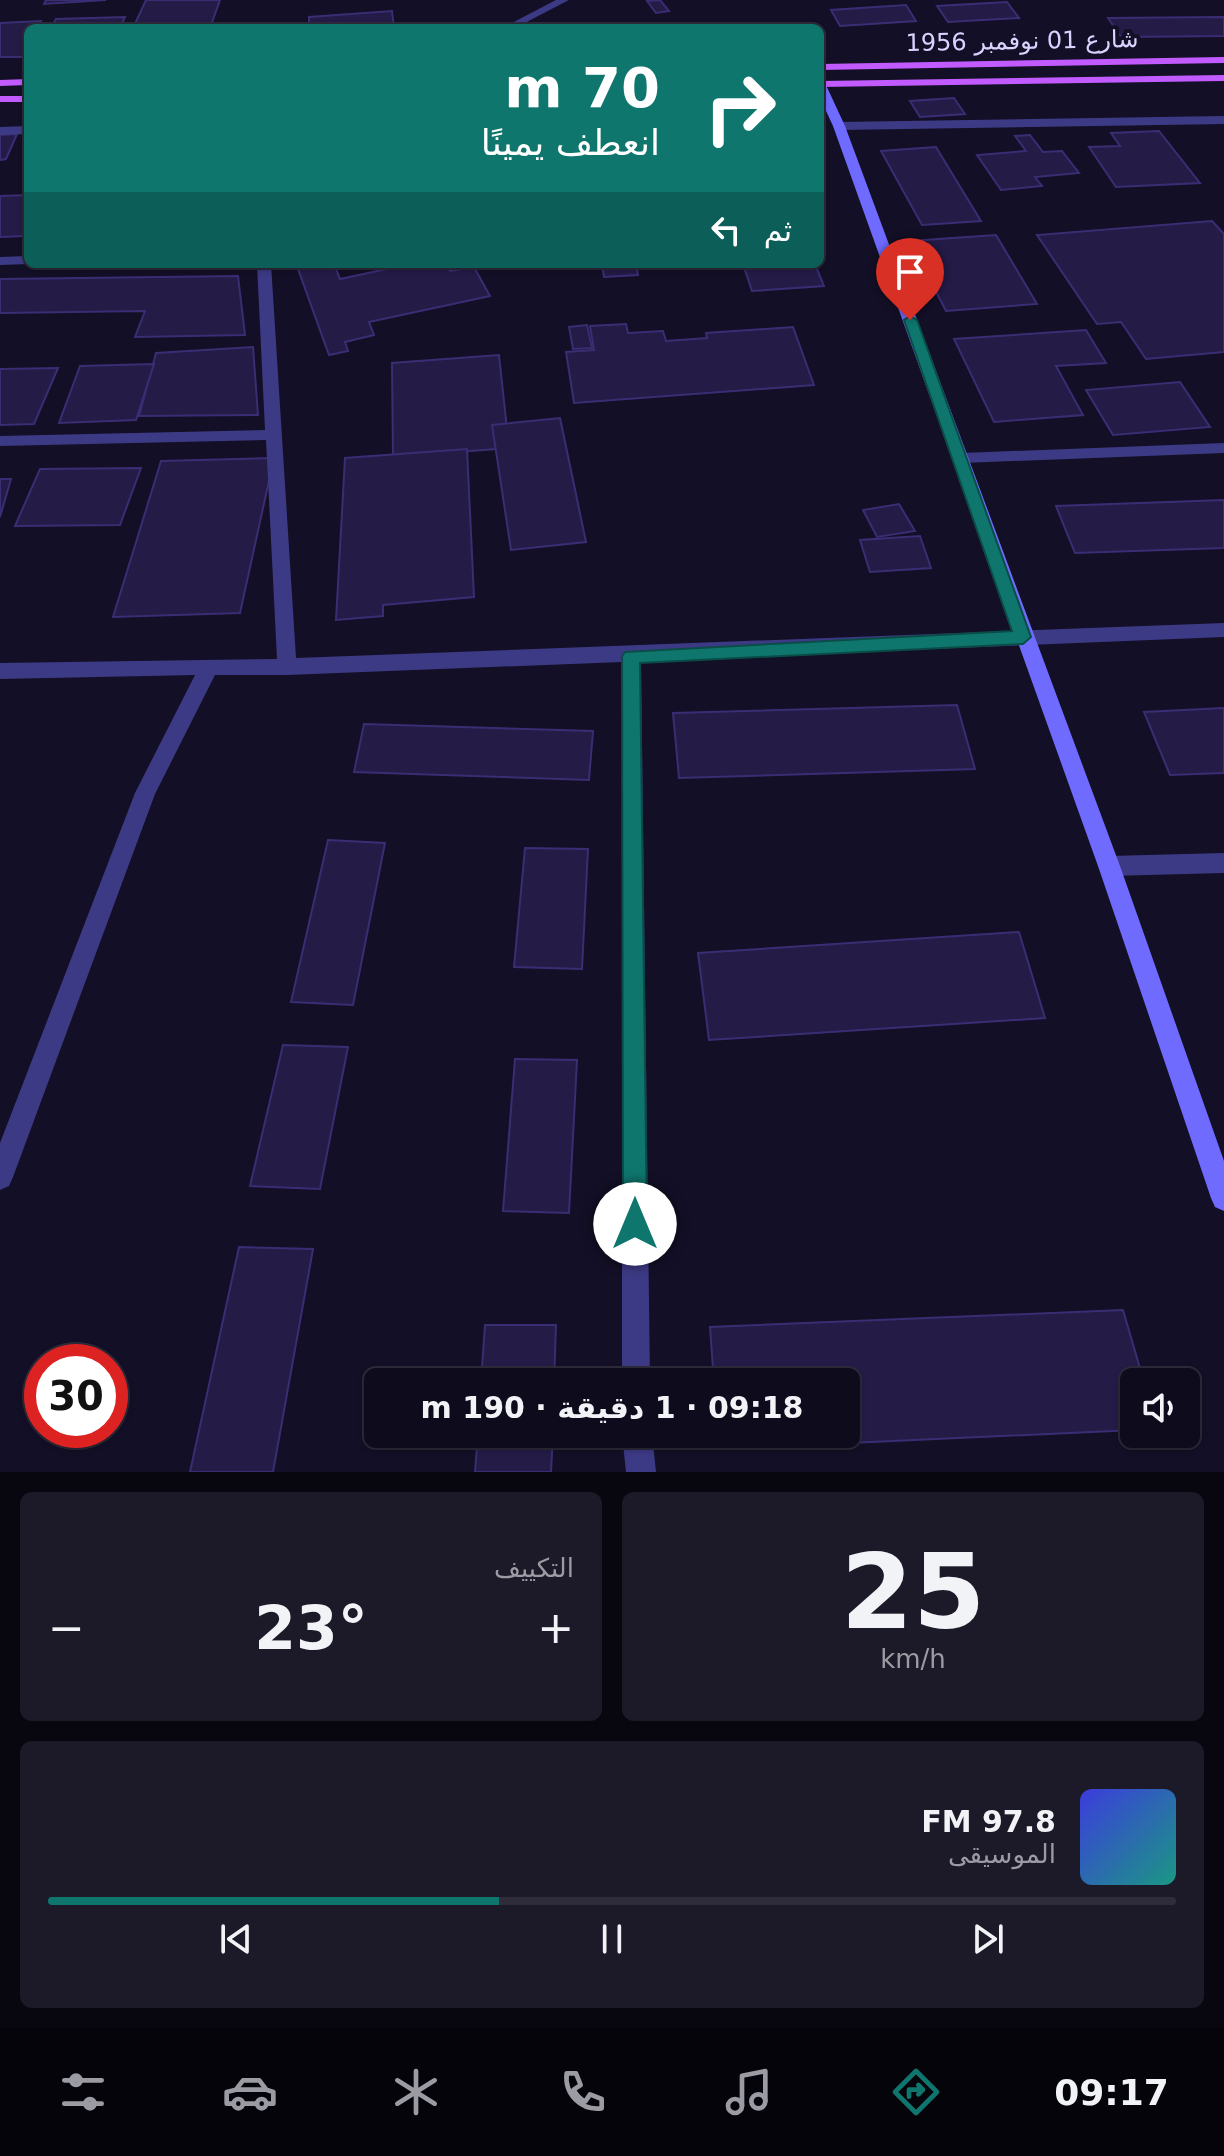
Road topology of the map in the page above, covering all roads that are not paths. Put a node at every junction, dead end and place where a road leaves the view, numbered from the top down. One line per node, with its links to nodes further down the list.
1 (564, 0): 2 (street)
2 (515, 24)
3 (1224, 60): 4 (main road, شارع 01 نوفمبر 1956)
4 (824, 67)
5 (1224, 78): 8 (main road, شارع 01 نوفمبر 1956)
6 (24, 82): 7 (main road)
7 (0, 83)
8 (824, 84)
9 (824, 93): 13 (main road)
10 (0, 99): 11 (main road)
11 (24, 99)
12 (1224, 120): 13 (street)
13 (839, 126): 22 (main road)
14 (24, 130): 15 (street)
15 (0, 131)
16 (24, 260): 17 (street)
17 (0, 261)
18 (264, 268): 19 (street)
19 (276, 435): 20 (street); 26 (street)
20 (0, 441)
21 (1224, 448): 22 (street)
22 (962, 458): 24 (main road)
23 (1224, 630): 24 (street)
24 (1023, 637): 25 (street); 30 (main road)
25 (631, 656): 26 (street); 33 (street)
26 (287, 668): 27 (street)
27 (208, 669): 28 (street); 31 (street)
28 (0, 671)
29 (1224, 863): 30 (street)
30 (1109, 866): 32 (main road)
31 (0, 1177)
32 (1224, 1198)
33 (636, 1368)
34 (638, 1448): 35 (street)
35 (641, 1472)

